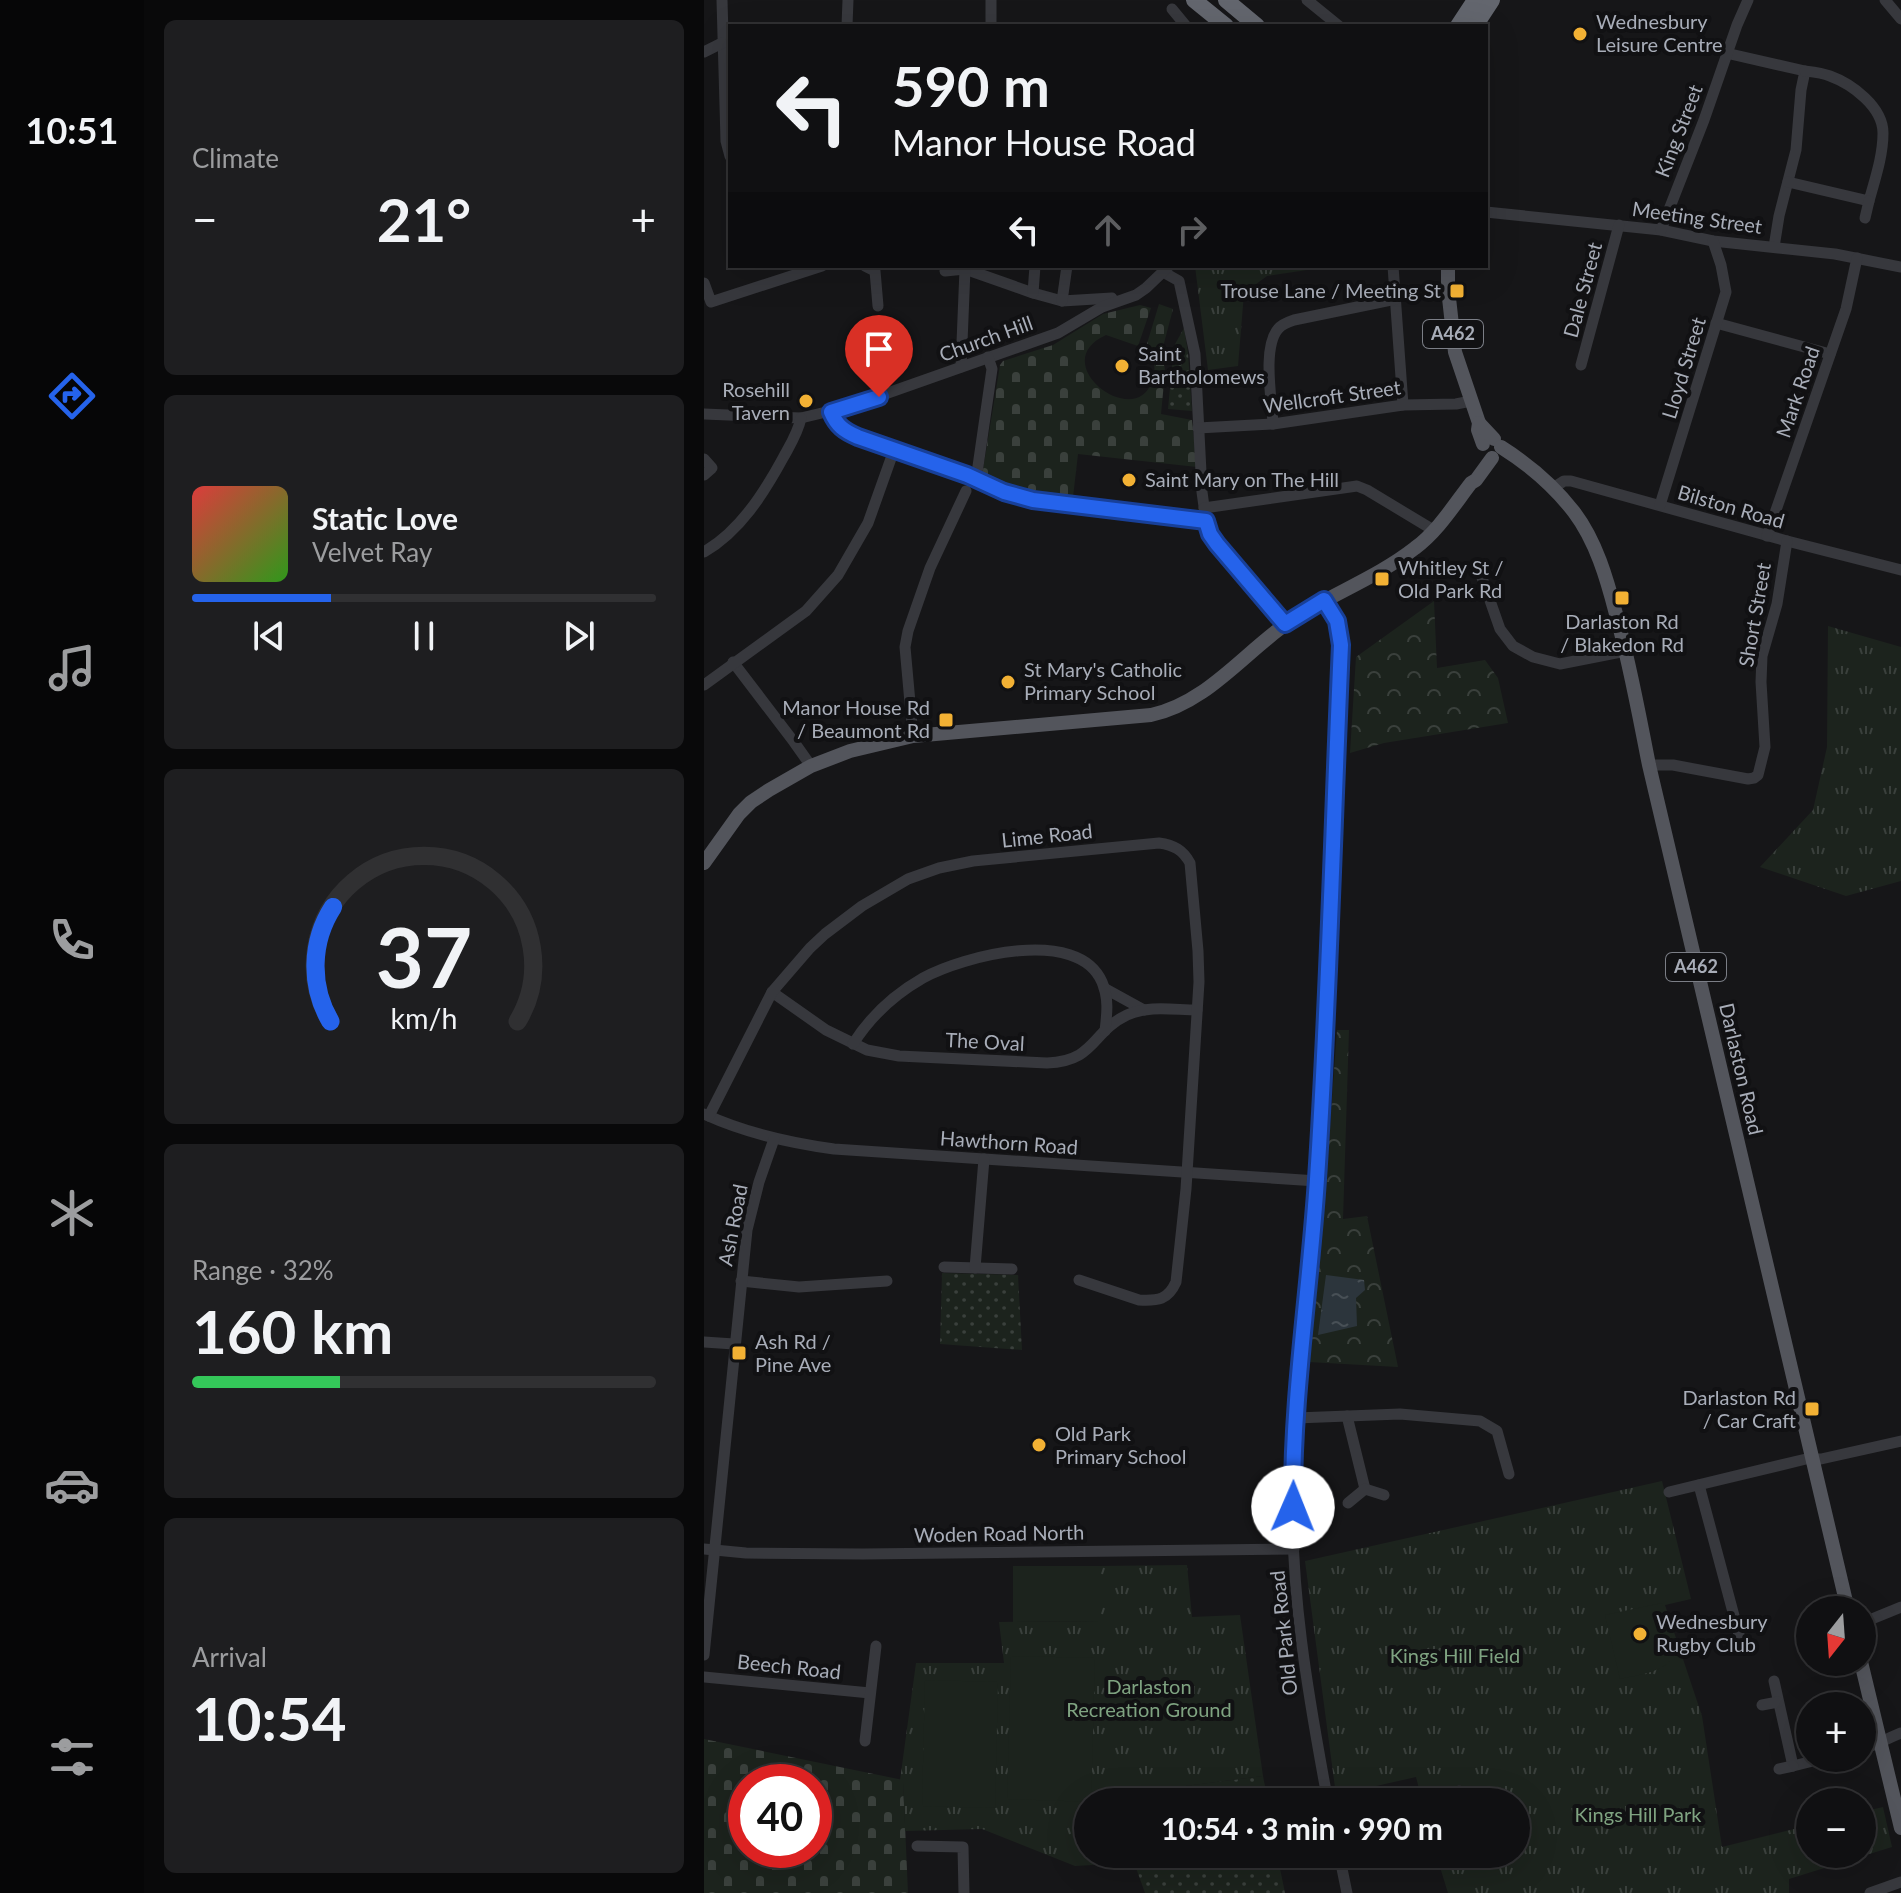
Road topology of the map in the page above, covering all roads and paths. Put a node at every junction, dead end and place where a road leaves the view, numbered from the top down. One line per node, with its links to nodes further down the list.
1 (722, 0): 23 (street)
2 (848, 0): 14 (street)
3 (991, 0): 15 (street)
4 (1194, 0): 17 (highway)
5 (1212, 0): 18 (highway)
6 (1226, 0): 19 (highway)
7 (1307, 0): 20 (street)
8 (1475, 0): 21 (highway)
9 (1492, 0): 22 (highway)
10 (1748, 0): 25 (street, King Street)
11 (1885, 0): 13 (street)
12 (1172, 9): 16 (street)
13 (1901, 19)
14 (847, 24)
15 (991, 24)
16 (1184, 24)
17 (1222, 24)
18 (1238, 24)
19 (1255, 24)
20 (1336, 24)
21 (1459, 24)
22 (1476, 24)
23 (722, 43): 24 (street); 27 (street)
24 (704, 52)
25 (1726, 53): 26 (street); 33 (street, King Street)
26 (1805, 71): 28 (street); 29 (street)
27 (728, 148)
28 (1788, 182): 29 (street); 35 (street)
29 (1869, 201): 31 (street)
30 (1488, 212): 32 (street, Meeting Street)
31 (1865, 218)
32 (1619, 225): 33 (street, Meeting Street); 57 (street, Dale Street)
33 (1661, 230): 34 (street, Meeting Street)
34 (1713, 241): 35 (street, Meeting Street); 53 (street, Lloyd Street)
35 (1774, 247): 36 (street, Meeting Street)
36 (1857, 258): 37 (street, Meeting Street); 55 (street, Mark Road)
37 (1901, 267)
38 (816, 268): 47 (street)
39 (869, 268): 52 (street)
40 (1035, 268): 48 (street)
41 (1067, 268): 51 (street)
42 (1393, 268): 50 (street)
43 (1448, 268): 59 (main road, A462)
44 (965, 269): 46 (street); 48 (street); 58 (street)
45 (1166, 269): 49 (street, Church Hill); 65 (street)
46 (945, 271)
47 (704, 283)
48 (1033, 293): 51 (street)
49 (1136, 295): 51 (street); 54 (street, Church Hill)
50 (1396, 299): 60 (street); 64 (street)
51 (1062, 301): 54 (street)
52 (878, 306)
53 (1716, 323): 55 (street); 73 (street, Lloyd Street)
54 (1069, 327): 56 (street, Church Hill)
55 (1830, 354): 77 (street, Mark Road)
56 (988, 357): 58 (street, Church Hill); 70 (street)
57 (1581, 365)
58 (961, 367): 61 (street, Church Hill)
59 (1471, 401): 60 (street, Wellcroft Street); 66 (main road, Darlaston Road / A462)
60 (1403, 405): 64 (street, Wellcroft Street)
61 (831, 412): 63 (street, Church Hill); 67 (street)
62 (704, 414): 63 (street, Church Hill)
63 (801, 418): 79 (street)
64 (1273, 424): 65 (street, Wellcroft Street)
65 (1198, 428): 74 (street)
66 (1492, 449): 71 (main road, Darlaston Road / A462); 76 (main road)
67 (894, 450): 70 (street); 85 (street)
68 (704, 459): 69 (street)
69 (704, 475)
70 (976, 480): 75 (street)
71 (1553, 488): 73 (street, Bilston Road); 84 (main road, Darlaston Road / A462)
72 (966, 491): 87 (street)
73 (1660, 505): 77 (street, Bilston Road)
74 (1204, 508): 75 (street); 76 (street)
75 (1206, 521): 83 (street)
76 (1435, 531): 82 (main road)
77 (1767, 536): 78 (street, Bilston Road)
78 (1787, 541): 80 (street, Bilston Road); 88 (street, Short Street)
79 (704, 552)
80 (1901, 570)
81 (1480, 572): 84 (street)
82 (1324, 600): 83 (main road); 101 (street, Old Park Road)
83 (1285, 624): 87 (main road)
84 (1626, 651): 88 (main road, Darlaston Road / A462)
85 (733, 662): 86 (street); 89 (street)
86 (704, 685)
87 (913, 736): 89 (main road)
88 (1649, 765): 113 (main road, Darlaston Road / A462)
89 (811, 766): 90 (main road)
90 (704, 863)
91 (1104, 988): 93 (street); 95 (street); 96 (street)
92 (772, 992): 94 (street, Lime Road); 96 (street, The Oval); 97 (street, Lime Road)
93 (1144, 1010): 94 (street, The Oval); 95 (street, The Oval)
94 (1197, 1010): 100 (street, Lime Road)
95 (1105, 1031): 96 (street, The Oval)
96 (853, 1044)
97 (706, 1115): 98 (street, Hawthorn Road)
98 (774, 1139): 99 (street, Hawthorn Road); 106 (street, Ash Road)
99 (984, 1159): 100 (street, Hawthorn Road); 103 (street)
100 (1187, 1173): 101 (street, Hawthorn Road); 105 (street, Lime Road)
101 (1317, 1181): 111 (street, Old Park Road)
102 (944, 1267): 103 (street)
103 (975, 1268): 104 (street)
104 (1012, 1269)
105 (1079, 1280)
106 (741, 1281): 107 (street); 109 (street, Ash Road)
107 (887, 1281)
108 (704, 1342): 109 (street)
109 (734, 1344): 121 (street, Ash Road)
110 (1347, 1416): 111 (street); 114 (street); 116 (street)
111 (1296, 1418): 120 (street, Old Park Road)
112 (1901, 1441): 113 (street)
113 (1813, 1459): 115 (street); 122 (main road, Darlaston Road / A462)
114 (1509, 1474)
115 (1699, 1485): 117 (street); 125 (street)
116 (1365, 1489): 118 (street); 119 (street)
117 (1669, 1492)
118 (1384, 1495)
119 (1348, 1503)
120 (1294, 1549): 121 (street, Woden Road North); 141 (street, Old Park Road)
121 (709, 1550): 127 (street, Ash Road)
122 (1845, 1596)
123 (1901, 1607): 124 (street)
124 (1876, 1617)
125 (1741, 1642)
126 (876, 1646): 131 (street)
127 (704, 1655)
128 (1864, 1676): 136 (main road)
129 (704, 1677): 131 (street, Beech Road)
130 (1774, 1681): 132 (street)
131 (870, 1693): 135 (street)
132 (1778, 1702): 133 (street); 139 (street)
133 (1762, 1705)
134 (1901, 1733): 136 (street)
135 (865, 1741)
136 (1880, 1741): 137 (street); 142 (main road)
137 (1876, 1744)
138 (1796, 1765): 139 (street)
139 (1793, 1766): 140 (street)
140 (1779, 1769)
141 (1326, 1788)
142 (1901, 1828)
143 (917, 1846): 146 (street)
144 (1342, 1868): 147 (street)
145 (1901, 1882): 148 (street)
146 (964, 1893)
147 (1347, 1893)
148 (1870, 1893)

